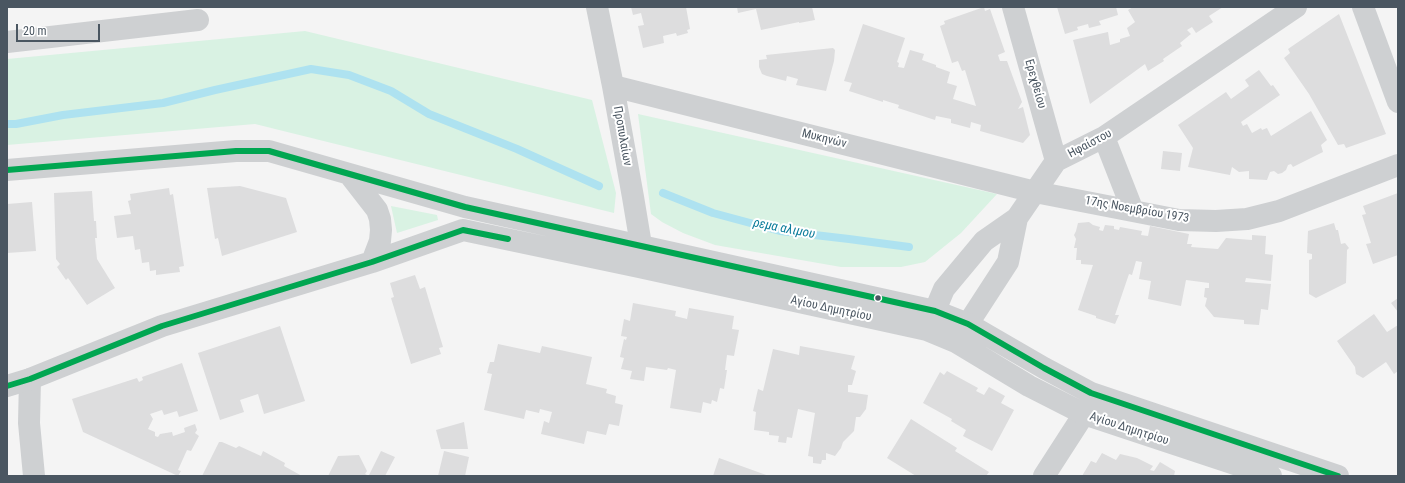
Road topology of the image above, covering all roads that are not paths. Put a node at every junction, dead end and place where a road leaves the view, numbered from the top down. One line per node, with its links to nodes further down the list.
1 (596, 7): 7 (street, Προπυλαίων)
2 (1013, 7): 10 (street, Ερεχθείου)
3 (1296, 7): 9 (street, Ηφαίστου)
4 (1363, 7): 8 (street)
5 (198, 20): 6 (street)
6 (7, 42)
7 (613, 86): 14 (street, Μυκηνών); 17 (street, Προπυλαίων)
8 (1398, 102)
9 (1104, 137): 10 (street, Ηφαίστου); 15 (street)
10 (1056, 161): 14 (street, Ηφαίστου)
11 (1398, 165): 15 (street, 17ης Νοεμβρίου 1973)
12 (7, 170): 13 (street, Αγίου Δημητρίου)
13 (349, 174): 17 (street, Αγίου Δημητρίου); 18 (street)
14 (1035, 192): 15 (street, 17ης Νοεμβρίου 1973); 16 (street, Ηφαίστου)
15 (1133, 211)
16 (1018, 218): 20 (street); 21 (street, Ηφαίστου)
17 (640, 245): 19 (street, Προπυλαίων); 20 (street, Αγίου Δημητρίου)
18 (372, 262): 19 (street, Αγίου Δημητρίου); 23 (street, Αγίου Δημητρίου)
19 (639, 266): 20 (street, Αγίου Δημητρίου)
20 (931, 320): 21 (street, Αγίου Δημητρίου); 22 (street, Αγίου Δημητρίου)
21 (968, 324): 22 (street, Ηφαίστου); 29 (street, Αγίου Δημητρίου)
22 (956, 342): 25 (street, Αγίου Δημητρίου)
23 (30, 379): 24 (street, Αγίου Δημητρίου); 26 (street)
24 (7, 386)
25 (1084, 414): 27 (street); 28 (street, Αγίου Δημητρίου)
26 (34, 476)
27 (1044, 476)
28 (1271, 476)
29 (1338, 476)

